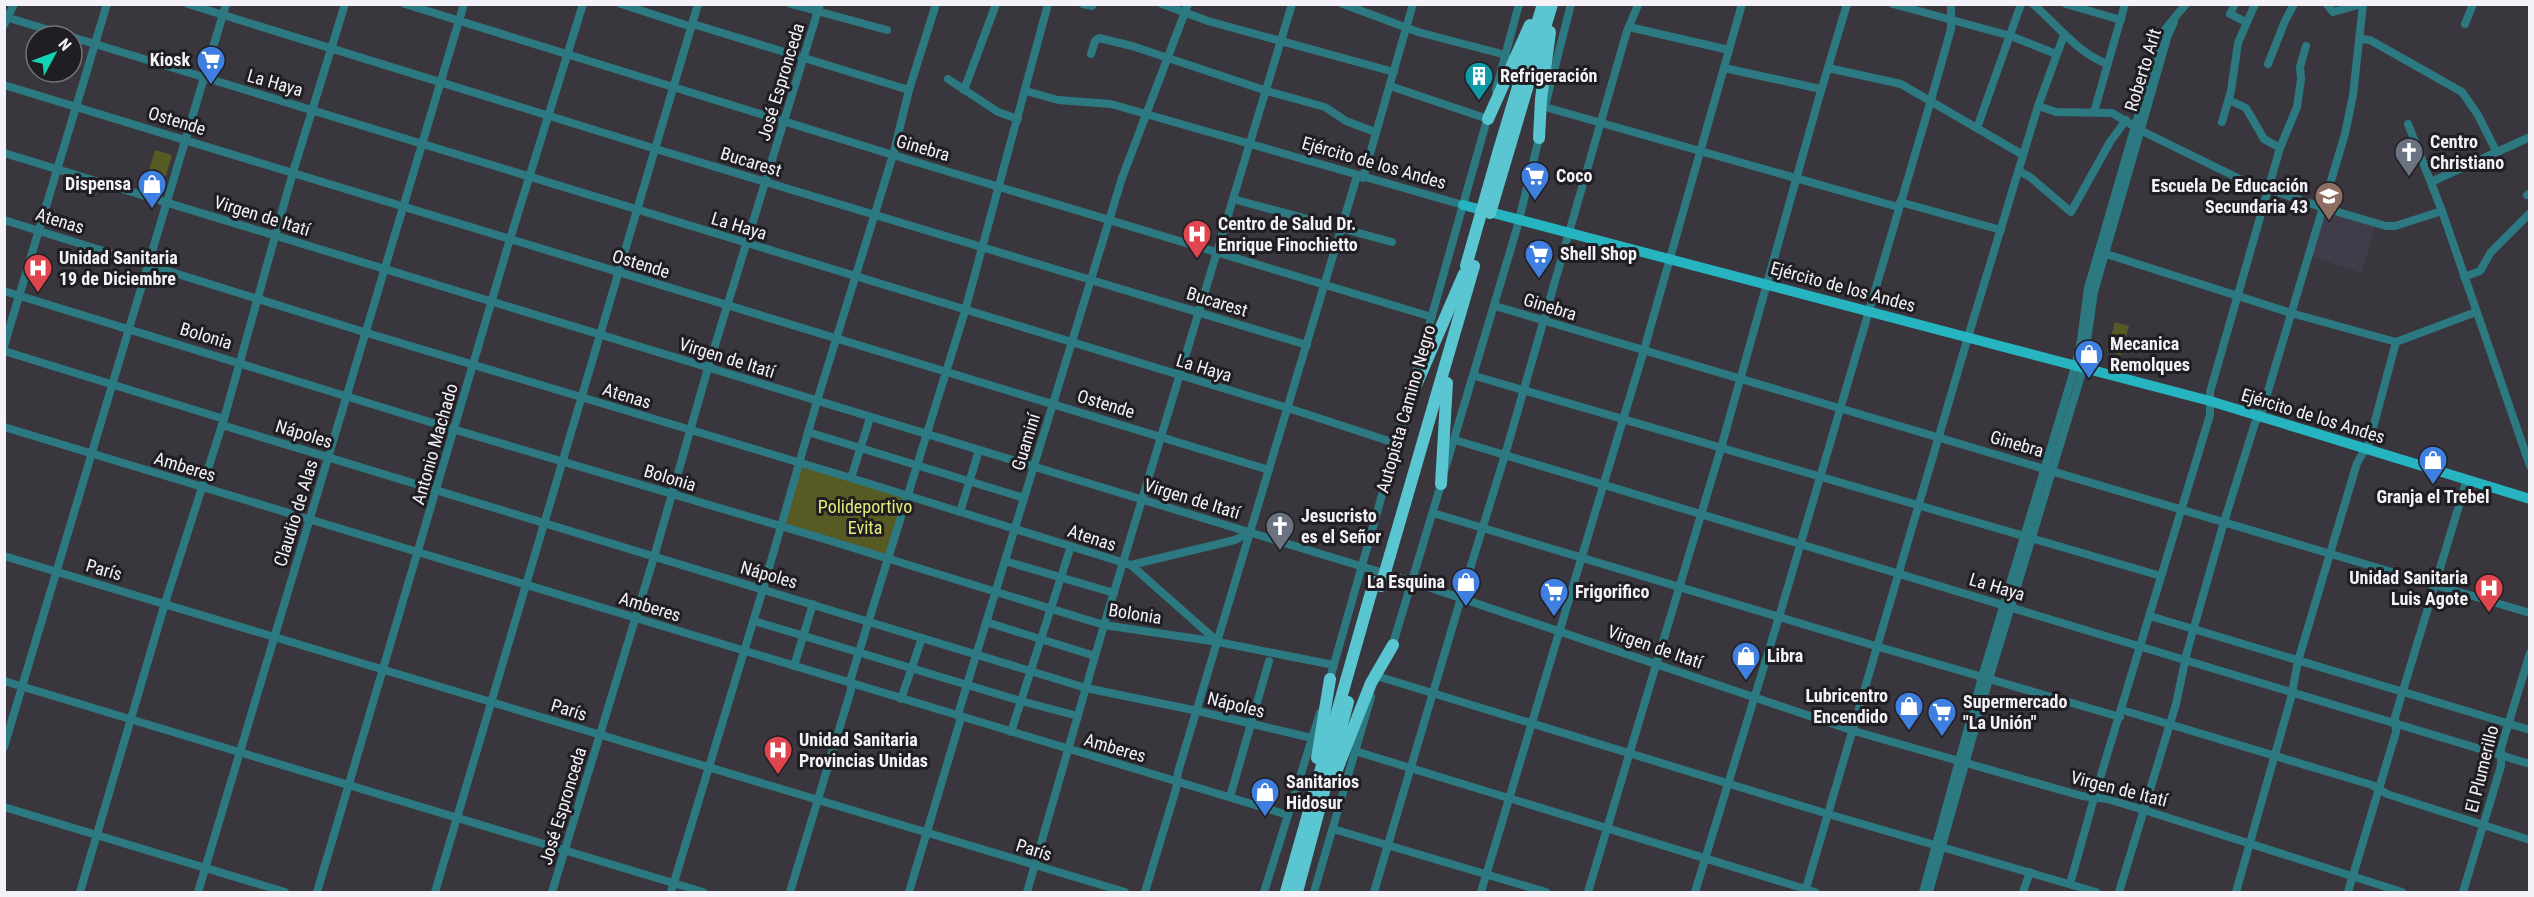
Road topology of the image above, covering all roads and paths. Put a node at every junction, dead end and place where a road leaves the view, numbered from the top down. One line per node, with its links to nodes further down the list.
1 (14, 4): 49 (street)
2 (107, 4): 62 (street)
3 (188, 4): 45 (street, Bucarest)
4 (226, 4): 45 (street)
5 (345, 4): 64 (street)
6 (405, 4): 48 (street, Ginebra)
7 (464, 4): 48 (street, Claudio de Alas)
8 (583, 4): 66 (street, Antonio Machado)
9 (621, 4): 53 (street)
10 (698, 4): 53 (street)
11 (791, 4): 43 (street)
12 (936, 4): 84 (street)
13 (996, 4): 85 (street)
14 (1048, 4): 87 (street)
15 (1083, 4): 16 (street)
16 (1093, 4)
17 (1162, 4): 44 (street)
18 (1292, 4): 61 (street)
19 (1343, 4): 54 (street)
20 (1413, 4): 54 (street)
21 (1519, 4): 69 (street)
22 (1537, 4): 98 (highway)
23 (1543, 4): 115 (highway, Autopista Camino Negro)
24 (1553, 4): 108 (highway); 115 (highway, Autopista Camino Negro)
25 (1571, 4): 92 (street)
26 (1742, 4): 65 (street)
27 (1847, 4): 75 (street)
28 (1893, 4): 46 (street)
29 (1951, 4): 46 (street)
30 (2021, 4): 58 (street)
31 (2033, 4): 57 (street)
32 (2066, 4): 42 (street)
33 (2125, 4): 47 (street)
34 (2186, 4): 105 (street, Roberto Arlt)
35 (2235, 4): 50 (street)
36 (2254, 4): 50 (street)
37 (2294, 4): 73 (street)
38 (2327, 4): 41 (street)
39 (2473, 4): 51 (street)
40 (1638, 5): 55 (street)
41 (2363, 5): 59 (street)
42 (2088, 7): 47 (street)
43 (819, 8): 56 (street); 70 (street, José Espronceda)
44 (1187, 9): 61 (street); 71 (street, Guaminí)
45 (222, 15): 64 (street, Bucarest); 77 (street)
46 (1952, 19): 58 (street); 88 (street)
47 (2121, 20): 72 (street)
48 (459, 21): 66 (street, Ginebra); 79 (street, Claudio de Alas)
49 (7, 22): 52 (street, La Haya)
50 (2246, 22): 89 (street)
51 (2465, 24)
52 (24, 26)
53 (692, 26): 70 (street); 82 (street)
54 (1407, 27): 69 (street); 76 (street)
55 (1629, 27): 65 (street); 101 (street)
56 (887, 30)
57 (2064, 35): 68 (street); 72 (street)
58 (2011, 36): 68 (street); 104 (street)
59 (2360, 39): 116 (street); 135 (street)
60 (84, 41): 62 (street, La Haya)
61 (1280, 42): 76 (street); 86 (street)
62 (95, 44): 77 (street, La Haya); 90 (street)
63 (2306, 46): 112 (street)
64 (331, 48): 79 (street, Bucarest); 93 (street)
65 (1729, 50): 74 (street)
66 (567, 54): 82 (street, Ginebra); 95 (street, Antonio Machado)
67 (1091, 54): 71 (street)
68 (2056, 54): 91 (street)
69 (1506, 55): 98 (street)
70 (805, 57): 84 (street); 100 (street, José Espronceda)
71 (1168, 57): 86 (street); 96 (street, Guaminí)
72 (2108, 64): 94 (street)
73 (2268, 64)
74 (1724, 68): 83 (street); 114 (street)
75 (1828, 68): 83 (street); 88 (street)
76 (1394, 72): 81 (street)
77 (204, 78): 93 (street, La Haya); 109 (street)
78 (948, 79): 85 (street)
79 (441, 81): 95 (street, Bucarest); 110 (street, Claudio de Alas)
80 (4, 85): 90 (street, Ostende)
81 (1390, 86): 98 (street); 106 (street)
82 (675, 87): 100 (street, Ginebra); 113 (street)
83 (1821, 89): 124 (street)
84 (909, 90): 118 (street)
85 (964, 90): 97 (street)
86 (1267, 91): 106 (street); 111 (street)
87 (1026, 92): 96 (street, Ejército de los Andes); 97 (street)
88 (1931, 100): 104 (street); 133 (street)
89 (2229, 100): 102 (street); 112 (street)
90 (76, 106): 109 (street, Ostende); 120 (street)
91 (2038, 106): 94 (street); 119 (street)
92 (1545, 107): 101 (street); 108 (street)
93 (312, 109): 110 (street, La Haya); 122 (street)
94 (2094, 112): 99 (street)
95 (548, 115): 113 (street, Bucarest); 125 (street, Antonio Machado)
96 (1146, 115): 111 (street, Ejército de los Andes); 140 (street, Guaminí)
97 (1018, 119): 128 (street)
98 (1488, 119): 132 (street)
99 (2126, 120): 105 (street); 121 (street)
100 (786, 121): 118 (street, Ginebra); 126 (street, José Espronceda)
101 (1601, 122): 114 (street); 146 (street)
102 (2222, 122)
103 (2408, 124): 127 (street)
104 (1977, 128): 119 (street)
105 (2138, 129): 129 (street); 153 (street, Roberto Arlt)
106 (1376, 132): 123 (street)
107 (2529, 137): 116 (street)
108 (1539, 138): 142 (street)
109 (185, 139): 122 (street, Ostende); 131 (street)
110 (421, 144): 125 (street, La Haya); 134 (street, Claudio de Alas)
111 (1250, 144): 123 (street, Ejército de los Andes); 130 (street)
112 (2280, 148): 129 (street)
113 (656, 149): 126 (street, Bucarest); 136 (street)
114 (1700, 150): 124 (street); 154 (street)
115 (1504, 151): 157 (highway, Autopista Camino Negro, bridge)
116 (2496, 151): 127 (street)
117 (4, 153): 120 (street, Virgen de Itatí)
118 (893, 155): 128 (street, Ginebra); 139 (street)
119 (2023, 155): 121 (street)
120 (57, 170): 131 (street, Virgen de Itatí); 145 (street)
121 (2019, 171): 144 (street)
122 (293, 172): 134 (street, Ostende); 147 (street)
123 (1360, 177): 132 (street, Ejército de los Andes); 143 (street)
124 (1797, 177): 133 (street); 162 (street)
125 (529, 178): 136 (street, La Haya); 148 (street, Antonio Machado)
126 (766, 182): 139 (street, Bucarest); 150 (street, José Espronceda)
127 (2431, 182): 137 (street)
128 (1000, 186): 140 (street, Ginebra); 151 (street)
129 (2268, 190): 135 (street); 166 (street)
130 (1233, 199): 143 (street); 152 (street)
131 (166, 202): 147 (street, Virgen de Itatí); 155 (street)
132 (1463, 205): 142 (main road, Ejército de los Andes); 177 (street)
133 (1899, 205): 144 (street); 172 (street)
134 (402, 206): 148 (street, Ostende); 156 (street, Claudio de Alas)
135 (2321, 207): 137 (street); 176 (street)
136 (637, 210): 150 (street, La Haya); 158 (street)
137 (2442, 211): 160 (street)
138 (2529, 213): 160 (street)
139 (874, 215): 151 (street, Bucarest); 159 (street)
140 (1109, 219): 152 (street, Ginebra); 161 (street, Guaminí)
141 (4, 220): 145 (street, Atenas)
142 (1519, 221): 146 (main road, Ejército de los Andes); 170 (street)
143 (1341, 229): 149 (street); 163 (street)
144 (2001, 230): 183 (street)
145 (40, 231): 155 (street, Atenas); 165 (street)
146 (1569, 232): 154 (main road, Ejército de los Andes); 178 (street)
147 (275, 235): 156 (street, Virgen de Itatí); 167 (street)
148 (510, 239): 158 (street, Ostende); 168 (street, Antonio Machado)
149 (1392, 242)
150 (747, 244): 159 (street, La Haya); 169 (street, José Espronceda)
151 (983, 247): 161 (street, Bucarest); 171 (street)
152 (1218, 252): 163 (street, Ginebra); 174 (street)
153 (2102, 252): 166 (street); 193 (street, Roberto Arlt)
154 (1669, 259): 162 (main road, Ejército de los Andes); 188 (street)
155 (148, 265): 167 (street, Atenas); 179 (street)
156 (384, 269): 168 (street, Virgen de Itatí); 180 (street, Claudio de Alas)
157 (1468, 269): 175 (highway, Autopista Camino Negro); 202 (highway); 264 (highway, Autopista Camino Negro)
158 (618, 273): 169 (street, Ostende); 181 (street)
159 (854, 276): 171 (street, La Haya); 182 (street)
160 (2464, 277): 173 (street)
161 (1090, 280): 174 (street, Bucarest); 184 (street, Guaminí)
162 (1766, 283): 172 (main road, Ejército de los Andes); 197 (street)
163 (1325, 285): 177 (street, Ginebra); 186 (street)
164 (4, 291): 165 (street, Bolonia)
165 (20, 296): 179 (street, Bolonia); 187 (street)
166 (2238, 296): 176 (street); 204 (street)
167 (257, 299): 180 (street, Atenas); 190 (street)
168 (493, 302): 181 (street, Virgen de Itatí); 191 (street, Antonio Machado)
169 (728, 306): 182 (street, Ostende); 192 (street, José Espronceda)
170 (1495, 306): 178 (street, Ginebra); 196 (street)
171 (965, 311): 184 (street, La Haya); 194 (street)
172 (1870, 311): 183 (main road, Ejército de los Andes); 207 (street)
173 (2476, 312): 185 (street); 231 (street)
174 (1200, 313): 186 (street, Bucarest); 195 (street)
175 (1461, 313): 239 (highway); 264 (highway, Autopista Camino Negro)
176 (2291, 313): 185 (street); 208 (street)
177 (1432, 317): 202 (street)
178 (1544, 320): 188 (street, Ginebra); 199 (street)
179 (130, 328): 190 (street, Bolonia); 198 (street)
180 (364, 332): 191 (street, Atenas); 200 (street, Claudio de Alas)
181 (600, 334): 192 (street, Virgen de Itatí); 201 (street)
182 (836, 338): 194 (street, Ostende); 203 (street)
183 (1968, 338): 193 (main road, Ejército de los Andes); 218 (street)
184 (1072, 342): 195 (street, La Haya); 205 (street, Guaminí)
185 (2396, 342): 223 (street)
186 (1308, 345): 206 (street)
187 (4, 346)
188 (1644, 350): 197 (street, Ginebra); 210 (street)
189 (4, 351): 198 (street, Nápoles)
190 (239, 362): 200 (street, Bolonia); 211 (street)
191 (474, 364): 201 (street, Atenas); 213 (street, Antonio Machado)
192 (708, 368): 203 (street, Virgen de Itatí); 214 (street, José Espronceda)
193 (2079, 368): 204 (main road, Ejército de los Andes); 233 (street, Roberto Arlt)
194 (946, 372): 205 (street, Ostende); 216 (street)
195 (1180, 376): 206 (street, La Haya); 217 (street)
196 (1475, 376): 199 (street); 219 (street)
197 (1740, 377): 207 (street, Ginebra); 222 (street)
198 (114, 384): 211 (street, Nápoles); 225 (street)
199 (1523, 390): 210 (street); 226 (street)
200 (346, 395): 213 (street, Bolonia); 227 (street, Claudio de Alas)
201 (581, 398): 214 (street, Atenas); 228 (street)
202 (1410, 399): 220 (street)
203 (817, 401): 209 (street, Virgen de Itatí); 215 (street)
204 (2210, 401): 208 (main road, Ejército de los Andes); 249 (street)
205 (1053, 404): 217 (street, Ostende); 232 (street, Guaminí)
206 (1288, 408): 220 (street, La Haya); 234 (street)
207 (1841, 408): 218 (street, Ginebra); 235 (street)
208 (2258, 417): 223 (main road, Ejército de los Andes); 254 (street)
209 (870, 418): 216 (street, Virgen de Itatí); 221 (street)
210 (1623, 419): 222 (street); 240 (street)
211 (223, 422): 227 (street, Nápoles); 241 (street)
212 (4, 427): 225 (street, Amberes)
213 (456, 430): 228 (street, Bolonia); 242 (street, Antonio Machado)
214 (691, 431): 229 (street, Atenas); 243 (street, José Espronceda)
215 (808, 432): 221 (street); 229 (street)
216 (926, 434): 224 (street, Virgen de Itatí); 230 (street)
217 (1161, 437): 234 (street, Ostende); 247 (street)
218 (1939, 437): 233 (street, Ginebra); 248 (street)
219 (1455, 440): 226 (street, La Haya); 239 (street)
220 (1398, 444): 272 (street)
221 (860, 448): 230 (street); 236 (street)
222 (1721, 448): 235 (street); 252 (street)
223 (2366, 449): 237 (main road, Ejército de los Andes); 265 (street)
224 (979, 450): 232 (street, Virgen de Itatí); 238 (street)
225 (93, 453): 241 (street, Amberes); 273 (street)
226 (1505, 455): 240 (street, La Haya); 257 (street)
227 (328, 457): 242 (street, Nápoles); 253 (street, Claudio de Alas)
228 (563, 461): 243 (street, Bolonia); 255 (street)
229 (799, 463): 236 (street, Atenas); 256 (street)
230 (916, 465): 238 (street); 244 (street)
231 (2529, 466)
232 (1033, 467): 245 (street, Guaminí); 247 (street, Virgen de Itatí)
233 (2049, 469): 249 (street, Ginebra); 260 (street, Roberto Arlt)
234 (1269, 470): 259 (street)
235 (1821, 477): 248 (street); 261 (street)
236 (851, 478): 244 (street, Atenas)
237 (2467, 479): 246 (main road, Ejército de los Andes); 279 (street)
238 (969, 481): 245 (street); 250 (street)
239 (1441, 484): 251 (street)
240 (1603, 485): 252 (street, La Haya); 267 (street)
241 (203, 488): 253 (street, Amberes); 285 (street)
242 (437, 491): 255 (street, Nápoles); 263 (street, Antonio Machado)
243 (672, 495): 256 (street, Bolonia); 268 (street, José Espronceda)
244 (906, 496): 250 (street, Atenas); 269 (street)
245 (1024, 498): 258 (street, Guaminí)
246 (2529, 499)
247 (1142, 500): 259 (street, Virgen de Itatí); 271 (street)
248 (1920, 506): 260 (street); 274 (street)
249 (2181, 508): 254 (street, Ginebra); 275 (street)
250 (960, 512): 258 (street, Atenas)
251 (1432, 513): 257 (street); 277 (street)
252 (1700, 514): 261 (street, La Haya); 280 (street)
253 (309, 520): 263 (street, Amberes); 299 (street, Claudio de Alas)
254 (2224, 522): 265 (street, Ginebra); 297 (street)
255 (545, 524): 268 (street, Nápoles); 278 (street)
256 (782, 526): 269 (street, Bolonia); 281 (street)
257 (1482, 528): 267 (street); 284 (street)
258 (1015, 529): 262 (street, Atenas); 270 (street, Guaminí)
259 (1250, 532): 271 (street); 272 (street, Virgen de Itatí); 303 (street)
260 (2028, 538): 275 (street); 287 (street, Roberto Arlt)
261 (1801, 544): 274 (street, La Haya); 291 (street)
262 (1071, 546): 271 (street, Atenas); 276 (street)
263 (419, 553): 278 (street, Amberes); 318 (street, Antonio Machado)
264 (1387, 554): 372 (highway, Autopista Camino Negro, bridge)
265 (2329, 554): 279 (street, Ginebra); 314 (street)
266 (4, 556): 273 (street, París)
267 (1581, 556): 280 (street); 298 (street)
268 (654, 557): 281 (street, Nápoles); 292 (street, José Espronceda)
269 (888, 558): 282 (street, Bolonia); 294 (street)
270 (1005, 561): 276 (street); 282 (street, Guaminí)
271 (1127, 565): 283 (street); 303 (street, Atenas)
272 (1362, 567): 277 (street, Virgen de Itatí); 315 (street)
273 (57, 572): 285 (street, París); 327 (street)
274 (1900, 574): 287 (street, La Haya); 306 (street)
275 (2160, 576): 290 (street)
276 (1060, 577): 283 (street); 288 (street)
277 (1413, 582): 284 (street, Virgen de Itatí); 304 (street)
278 (527, 585): 292 (street, Amberes); 335 (street)
279 (2434, 585): 289 (street, Ginebra); 330 (street)
280 (1678, 587): 291 (street); 316 (street)
281 (763, 589): 286 (street, Nápoles); 293 (street)
282 (996, 591): 288 (street, Bolonia); 295 (street, Guaminí)
283 (1114, 593): 296 (street)
284 (1461, 598): 298 (street, Virgen de Itatí); 331 (street)
285 (165, 603): 299 (street, París); 340 (street)
286 (813, 604): 294 (street, Nápoles); 300 (street)
287 (2007, 606): 305 (street, La Haya); 322 (street, Roberto Arlt)
288 (1050, 608): 296 (street, Bolonia); 302 (street)
289 (2529, 613)
290 (2150, 616): 297 (street); 305 (street)
291 (1779, 617): 306 (street); 332 (street)
292 (636, 618): 307 (street, Amberes); 349 (street, José Espronceda)
293 (754, 621): 300 (street); 307 (street)
294 (869, 621): 301 (street, Nápoles); 308 (street)
295 (986, 622): 302 (street); 310 (street, Guaminí)
296 (1104, 625): 303 (street, Bolonia); 311 (street)
297 (2193, 629): 312 (street); 314 (street)
298 (1560, 631): 316 (street, Virgen de Itatí); 343 (street)
299 (275, 636): 318 (street, París); 354 (street, Claudio de Alas)
300 (803, 636): 308 (street); 317 (street)
301 (922, 638): 310 (street, Nápoles); 319 (street)
302 (1040, 639): 311 (street); 320 (street)
303 (1218, 642): 315 (street, Bolonia); 336 (street)
304 (1393, 645): 321 (street); 372 (highway)
305 (2141, 646): 312 (street, La Haya); 337 (street)
306 (1879, 647): 322 (street); 347 (street)
307 (744, 652): 317 (street, Amberes); 360 (street)
308 (859, 652): 319 (street); 325 (street)
309 (2529, 653): 341 (street, El Plumerillo)
310 (976, 654): 320 (street, Nápoles); 326 (street, Guaminí)
311 (1095, 656): 328 (street)
312 (2186, 660): 329 (street, La Haya); 345 (street)
313 (1269, 661): 342 (street)
314 (2298, 661): 329 (street); 330 (street)
315 (1334, 664): 323 (street)
316 (1656, 664): 332 (street, Virgen de Itatí); 355 (street)
317 (794, 666): 325 (street, Amberes)
318 (383, 669): 335 (street, París); 364 (street, Antonio Machado)
319 (912, 669): 326 (street); 333 (street)
320 (1030, 671): 328 (street, Nápoles); 334 (street)
321 (1380, 677): 331 (street); 353 (street)
322 (1985, 678): 337 (street); 358 (street, Roberto Arlt)
323 (1330, 680): 350 (street); 372 (highway)
324 (4, 681): 327 (street)
325 (850, 684): 333 (street, Amberes); 369 (street)
326 (968, 685): 334 (street); 338 (street, Guaminí)
327 (22, 686): 340 (street); 351 (street)
328 (1086, 688): 336 (street, Nápoles); 339 (street)
329 (2292, 691): 344 (street, La Haya); 356 (street)
330 (2403, 693): 341 (street); 344 (street)
331 (1434, 694): 343 (street); 361 (street)
332 (1754, 697): 347 (street, Virgen de Itatí); 363 (street)
333 (901, 699): 338 (street, Amberes)
334 (1021, 701): 339 (street); 348 (street)
335 (492, 702): 349 (street, París); 375 (street)
336 (1198, 711): 342 (street, Nápoles); 362 (street)
337 (2121, 713): 345 (street); 367 (street)
338 (960, 716): 348 (street, Amberes); 379 (street, Guaminí)
339 (1078, 716): 352 (street)
340 (131, 720): 354 (street); 380 (street)
341 (2508, 723): 346 (street); 357 (street, El Plumerillo)
342 (1251, 724): 350 (street, Nápoles); 366 (street)
343 (1532, 724): 355 (street); 368 (street)
344 (2396, 724): 357 (street, La Haya); 365 (street)
345 (2170, 726): 356 (street); 371 (street)
346 (2529, 730)
347 (1854, 731): 358 (street, Virgen de Itatí); 373 (street)
348 (1011, 732): 352 (street, Amberes)
349 (601, 735): 360 (street, París); 385 (street, José Espronceda)
350 (1312, 738): 374 (street)
351 (4, 747)
352 (1069, 750): 362 (street, Amberes); 387 (street)
353 (1354, 751): 361 (street); 377 (street)
354 (240, 753): 364 (street); 388 (street, Claudio de Alas)
355 (1629, 753): 363 (street); 378 (street)
356 (2275, 756): 365 (street); 382 (street)
357 (2501, 756): 359 (street, La Haya); 376 (street, El Plumerillo)
358 (1962, 762): 367 (street, Virgen de Itatí); 384 (street, Roberto Arlt)
359 (2529, 764)
360 (710, 767): 369 (street, París); 392 (street)
361 (1411, 770): 368 (street); 383 (street)
362 (1177, 782): 366 (street, Amberes); 407 (street)
363 (1728, 783): 373 (street); 386 (street)
364 (349, 785): 375 (street); 398 (street, Antonio Machado)
365 (2379, 789): 376 (street); 391 (street)
366 (1230, 796): 374 (street, Amberes)
367 (2094, 798): 371 (street, Virgen de Itatí); 393 (street)
368 (1509, 800): 378 (street); 390 (street)
369 (818, 801): 379 (street, París); 403 (street)
370 (4, 807): 380 (street)
371 (2144, 810): 382 (street, Virgen de Itatí); 422 (street)
372 (1313, 814): 409 (highway, Autopista Camino Negro); 410 (highway, Autopista Camino Negro)
373 (1828, 814): 384 (street); 394 (street)
374 (1287, 815): 408 (street)
375 (458, 818): 385 (street); 399 (street)
376 (2483, 825): 381 (street); 426 (street, El Plumerillo)
377 (1333, 829): 383 (street); 411 (street)
378 (1607, 829): 386 (street); 415 (street)
379 (926, 833): 387 (street, París); 404 (street, Guaminí)
380 (97, 837): 388 (street); 395 (street)
381 (2529, 840)
382 (2249, 843): 391 (street, Virgen de Itatí); 423 (street)
383 (1389, 846): 390 (street); 412 (street)
384 (1939, 846): 389 (street); 418 (street); 419 (street)
385 (565, 851): 392 (street); 400 (street, José Espronceda)
386 (1705, 859): 394 (street); 416 (street)
387 (1035, 866): 405 (street); 406 (street, París)
388 (204, 869): 396 (street, Claudio de Alas); 397 (street)
389 (2030, 872): 393 (street); 420 (street)
390 (1486, 875): 413 (street); 414 (street)
391 (2353, 877): 424 (street); 425 (street, Virgen de Itatí)
392 (674, 884): 401 (street); 402 (street)
393 (2070, 884): 421 (street)
394 (1806, 891): 417 (street)
395 (80, 892)
396 (198, 892)
397 (285, 892)
398 (317, 892)
399 (435, 892)
400 (552, 892)
401 (672, 892)
402 (703, 892)
403 (790, 892)
404 (909, 892)
405 (1027, 892)
406 (1125, 892)
407 (1145, 892)
408 (1264, 892)
409 (1286, 892)
410 (1297, 892)
411 (1314, 892)
412 (1374, 892)
413 (1481, 892)
414 (1546, 892)
415 (1588, 892)
416 (1695, 892)
417 (1815, 892)
418 (1923, 892)
419 (1929, 892)
420 (2024, 892)
421 (2096, 892)
422 (2119, 892)
423 (2236, 892)
424 (2348, 892)
425 (2402, 892)
426 (2463, 892)

